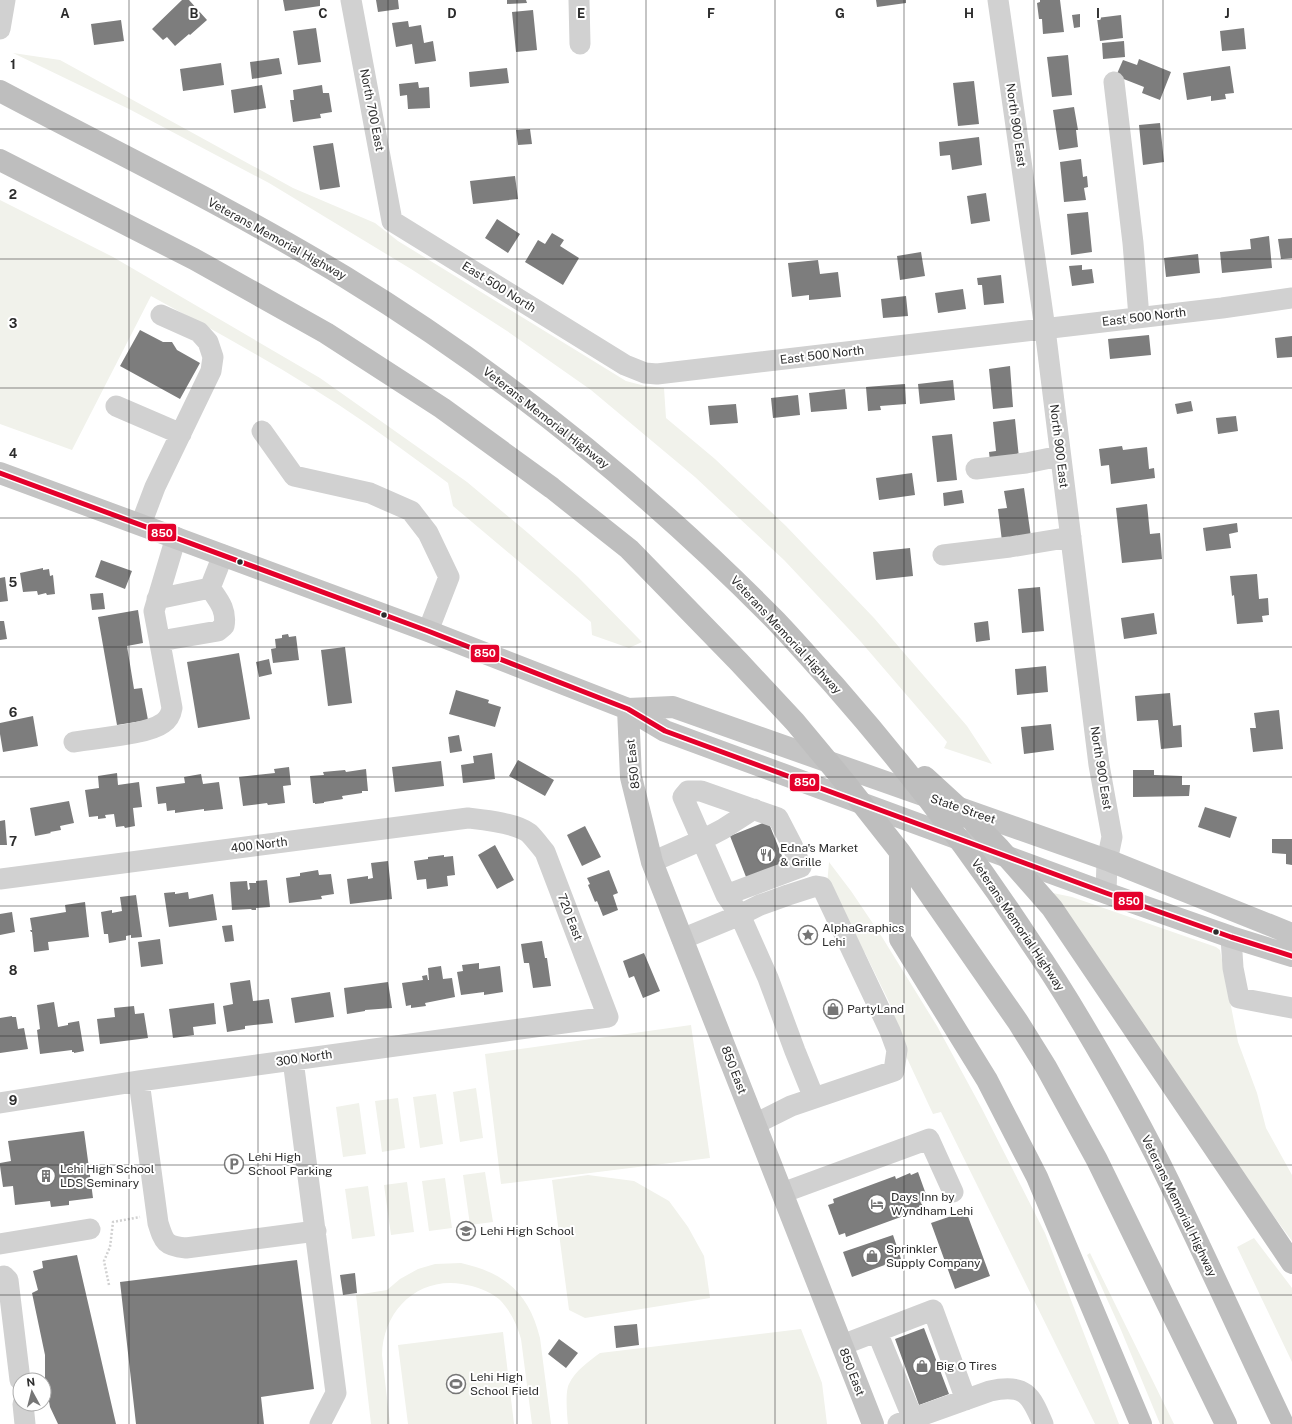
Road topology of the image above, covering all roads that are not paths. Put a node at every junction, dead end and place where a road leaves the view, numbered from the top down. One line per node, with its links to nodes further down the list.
1 (351, 0): 8 (street, North 700 East)
2 (579, 0): 4 (street)
3 (998, 0): 12 (street, North 900 East)
4 (580, 44)
5 (1114, 82): 11 (street)
6 (0, 91): 30 (highway, Veterans Memorial Highway)
7 (0, 160): 34 (highway)
8 (392, 221): 12 (street, East 500 North)
9 (1292, 298): 11 (street, East 500 North)
10 (161, 315): 15 (street)
11 (1139, 317): 12 (street, East 500 North)
12 (1045, 329): 16 (street, North 900 East)
13 (116, 406): 15 (street)
14 (262, 431): 26 (street)
15 (180, 434): 19 (street)
16 (1060, 456): 17 (street); 20 (street, North 900 East)
17 (976, 469)
18 (0, 473): 19 (main road, State Street)
19 (140, 524): 21 (main road, State Street)
20 (1071, 537): 23 (street); 35 (street, North 900 East)
21 (176, 538): 22 (main road, State Street); 25 (street)
22 (223, 555): 24 (street); 26 (main road, State Street)
23 (944, 555)
24 (210, 588): 25 (street); 27 (street)
25 (157, 599): 27 (street)
26 (428, 631): 28 (main road, State Street)
27 (160, 641): 29 (street)
28 (628, 709): 35 (main road, State Street); 36 (main road, 850 East); 38 (main road, State Street)
29 (74, 742)
30 (884, 742): 57 (highway); 71 (highway, Veterans Memorial Highway)
31 (754, 809): 33 (street); 33 (street); 39 (street)
32 (517, 828): 37 (street, 400 North); 46 (street, 720 East)
33 (702, 840): 36 (street); 39 (street)
34 (900, 852): 69 (highway); 70 (highway)
35 (1107, 861): 38 (street, North 900 East); 41 (main road, State Street)
36 (652, 862): 43 (main road, 850 East)
37 (0, 879)
38 (1106, 893): 42 (main road, State Street)
39 (726, 895): 40 (street)
40 (740, 915): 43 (street); 49 (street); 49 (street)
41 (1292, 934)
42 (1231, 937): 44 (main road, State Street); 45 (street)
43 (682, 939): 51 (main road, 850 East)
44 (1292, 956)
45 (1292, 1008)
46 (608, 1017): 47 (street, 300 North)
47 (293, 1060): 48 (street, 300 North); 55 (street)
48 (139, 1081): 50 (street, 300 North); 55 (street)
49 (814, 1098): 51 (street)
50 (0, 1103)
51 (755, 1124): 53 (main road, 850 East)
52 (953, 1192): 53 (street)
53 (782, 1193): 60 (main road, 850 East)
54 (90, 1229): 56 (street)
55 (316, 1231): 66 (street)
56 (0, 1244)
57 (1292, 1263)
58 (0, 1277): 61 (street)
59 (877, 1332): 60 (street); 62 (street); 64 (street)
60 (842, 1345): 67 (main road, 850 East)
61 (19, 1372)
62 (966, 1400): 64 (street); 68 (street)
63 (24, 1412): 65 (street)
64 (906, 1421)
65 (26, 1424)
66 (320, 1424)
67 (873, 1424)
68 (1043, 1424)
69 (1141, 1424)
70 (1226, 1424)
71 (1284, 1424)

